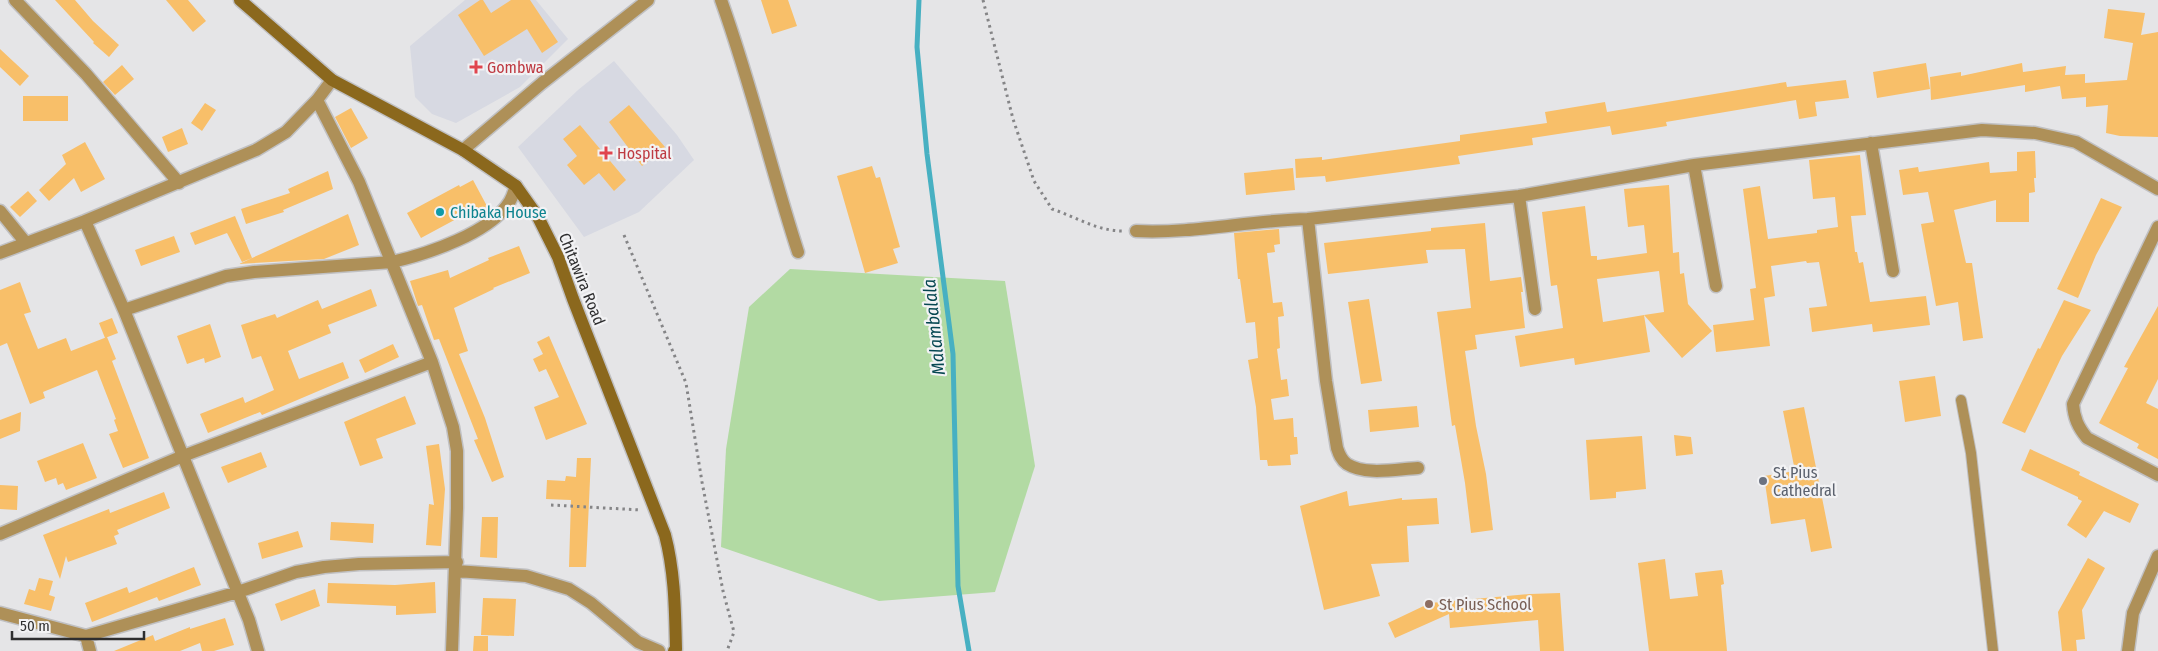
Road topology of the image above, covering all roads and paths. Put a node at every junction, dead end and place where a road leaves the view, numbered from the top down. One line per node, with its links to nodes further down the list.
1 (15, 0): 11 (street)
2 (240, 0): 6 (street, Chitawira Road)
3 (648, 0): 9 (street)
4 (721, 0): 23 (street)
5 (983, 0): 19 (path)
6 (332, 80): 7 (street); 9 (street, Chitawira Road)
7 (317, 100): 11 (street); 24 (street)
8 (1871, 143): 10 (street); 13 (street); 25 (street)
9 (463, 150): 12 (street, Chitawira Road)
10 (1694, 166): 14 (street); 26 (street)
11 (179, 183): 17 (street)
12 (516, 186): 24 (street); 35 (street, Chitawira Road)
13 (2158, 189)
14 (1519, 196): 16 (street); 27 (street)
15 (0, 211): 21 (street)
16 (1308, 219): 19 (street); 32 (street)
17 (85, 221): 21 (street); 28 (street)
18 (2158, 227): 33 (street)
19 (1136, 230)
20 (624, 235): 47 (path)
21 (26, 243): 22 (street)
22 (0, 252)
23 (798, 252)
24 (392, 262): 28 (street); 29 (street)
25 (1893, 271)
26 (1716, 286)
27 (1535, 309)
28 (124, 310): 31 (street)
29 (432, 362): 31 (street); 38 (street)
30 (1961, 400): 48 (lane)
31 (183, 456): 36 (street); 39 (street)
32 (1418, 468)
33 (2158, 475)
34 (551, 505): 35 (path)
35 (657, 510): 46 (street, Chitawira Road)
36 (0, 534)
37 (2158, 556): 49 (street)
38 (457, 567): 39 (street); 44 (street); 45 (street)
39 (238, 592): 41 (street); 43 (street)
40 (0, 613): 41 (street)
41 (86, 636): 42 (street)
42 (90, 651)
43 (258, 651)
44 (452, 651)
45 (659, 651)
46 (674, 651)
47 (727, 651)
48 (1993, 651)
49 (2128, 651)

